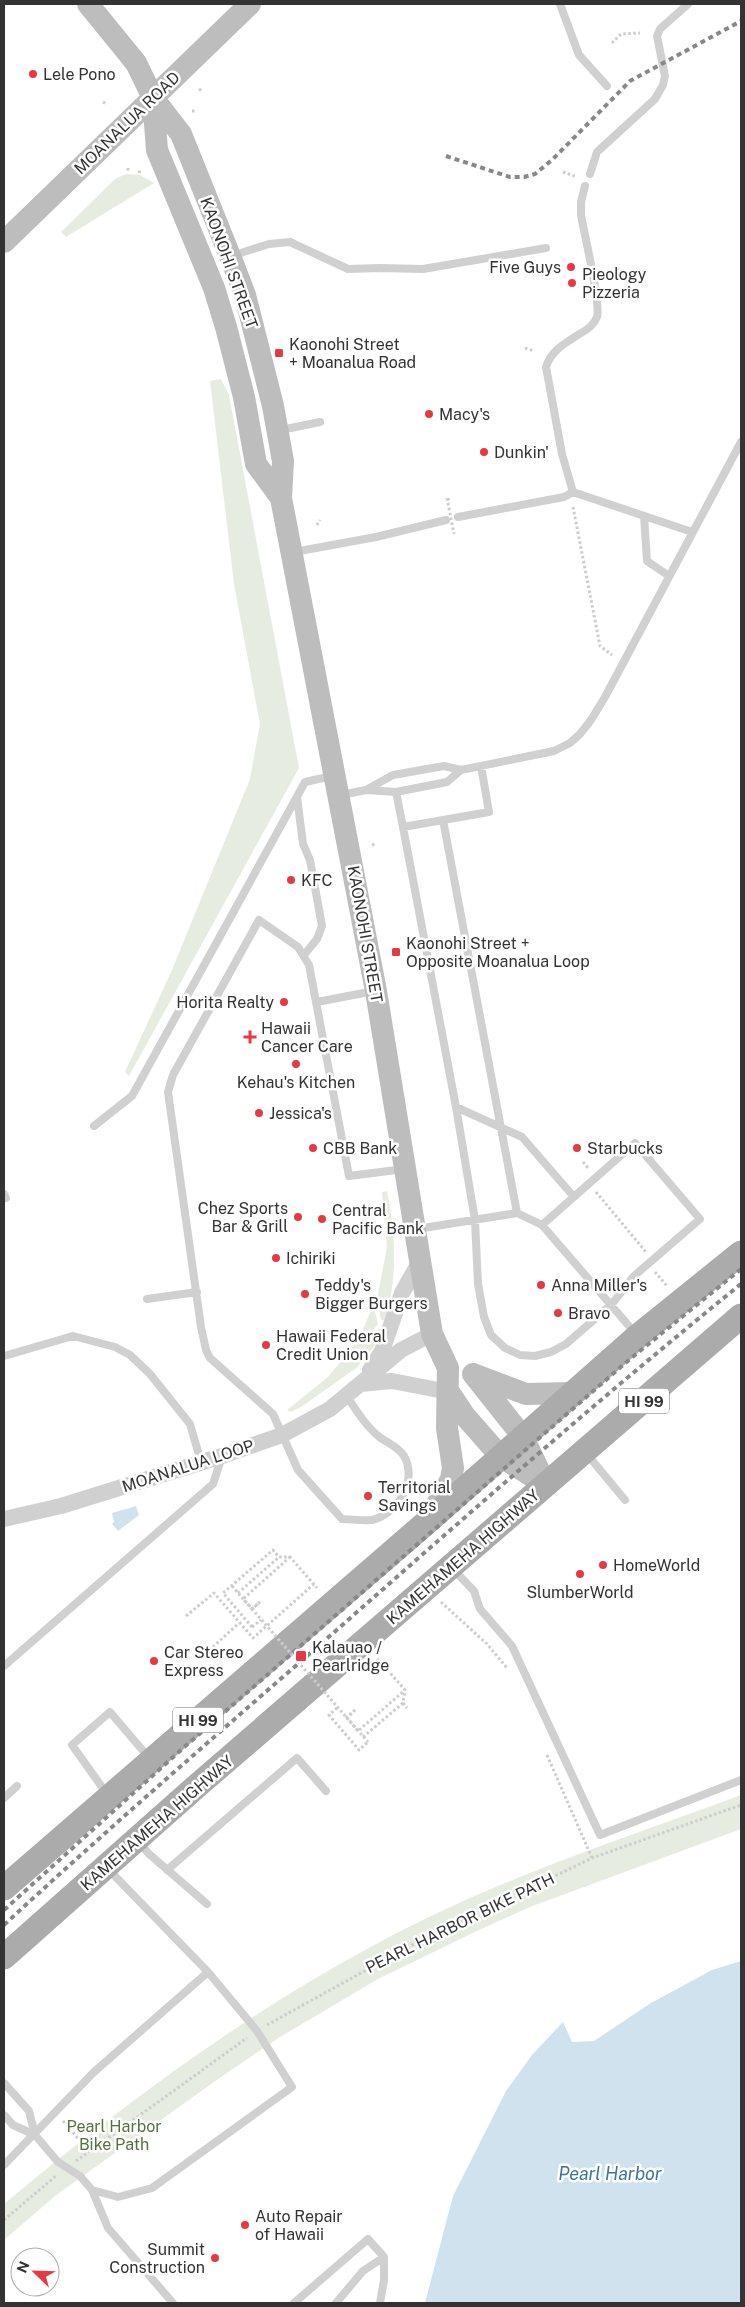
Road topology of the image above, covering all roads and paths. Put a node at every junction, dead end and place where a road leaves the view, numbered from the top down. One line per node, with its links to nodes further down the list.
1 (88, 4): 8 (street, KAONOHI STREET)
2 (250, 4): 8 (street, MOANALUA ROAD)
3 (560, 4): 7 (lane)
4 (688, 4): 12 (lane)
5 (640, 33): 6 (path)
6 (612, 43)
7 (607, 86)
8 (153, 98): 15 (street, MOANALUA ROAD); 17 (street, KAONOHI STREET); 24 (street, KAONOHI STREET)
9 (140, 169): 11 (path)
10 (562, 172): 13 (path)
11 (139, 173)
12 (590, 174)
13 (577, 177)
14 (585, 186): 23 (lane)
15 (4, 242)
16 (546, 248): 17 (lane)
17 (230, 256): 21 (street, KAONOHI STREET)
18 (525, 348): 19 (path)
19 (534, 351)
20 (320, 422): 21 (lane)
21 (277, 430): 24 (street, KAONOHI STREET)
22 (741, 442): 32 (lane)
23 (573, 492): 27 (lane); 28 (lane)
24 (281, 498): 34 (street, KAONOHI STREET)
25 (448, 500): 33 (path, bridge)
26 (573, 507): 36 (path)
27 (644, 516): 32 (lane); 35 (lane)
28 (458, 517)
29 (320, 520): 31 (path)
30 (446, 520): 34 (lane)
31 (317, 525)
32 (692, 532): 35 (lane)
33 (454, 534)
34 (292, 552): 39 (street, KAONOHI STREET)
35 (669, 576): 37 (lane)
36 (612, 655)
37 (481, 766): 38 (lane); 43 (lane)
38 (461, 770): 40 (lane); 41 (lane)
39 (337, 785): 40 (lane); 42 (lane); 48 (street, KAONOHI STREET)
40 (366, 790): 41 (lane)
41 (396, 792): 44 (lane)
42 (297, 797): 47 (lane); 51 (lane)
43 (443, 820): 44 (lane); 52 (lane)
44 (402, 827): 50 (lane)
45 (376, 844): 46 (path)
46 (372, 845)
47 (304, 955): 49 (lane); 64 (lane)
48 (376, 990): 49 (lane); 53 (street, KAONOHI STREET)
49 (317, 1002): 53 (lane)
50 (456, 1107): 52 (lane); 57 (lane)
51 (94, 1126)
52 (501, 1127): 55 (lane); 56 (lane)
53 (406, 1168): 59 (street, KAONOHI STREET)
54 (593, 1180): 55 (lane); 62 (path); 62 (lane)
55 (574, 1197): 58 (lane)
56 (517, 1213): 57 (lane); 58 (lane)
57 (475, 1220): 59 (lane); 66 (lane)
58 (542, 1225): 66 (lane)
59 (415, 1229): 61 (street, KAONOHI STREET)
60 (741, 1253): 69 (main road, HI 99)
61 (420, 1261): 68 (street, KAONOHI STREET); 73 (street, MOANALUA LOOP)
62 (651, 1261): 63 (path); 66 (lane)
63 (668, 1287)
64 (196, 1292): 65 (lane); 77 (lane)
65 (147, 1299)
66 (611, 1305): 69 (lane)
67 (741, 1316): 79 (main road, KAMEHAMEHA HIGHWAY / HI 99)
68 (432, 1334): 71 (street, KAONOHI STREET); 73 (street, MOANALUA LOOP)
69 (638, 1336): 75 (main road, HI 99)
70 (4, 1356): 82 (lane)
71 (448, 1368): 72 (street); 74 (street, KAONOHI STREET)
72 (473, 1374): 75 (street); 78 (street)
73 (360, 1384): 74 (street); 76 (street, MOANALUA LOOP)
74 (449, 1392): 81 (street); 86 (street, KAONOHI STREET)
75 (573, 1393): 78 (main road, HI 99)
76 (347, 1396): 77 (street, MOANALUA LOOP); 77 (lane)
77 (282, 1435): 80 (street, MOANALUA LOOP)
78 (523, 1437): 81 (main road, HI 99); 83 (street)
79 (585, 1452): 83 (main road, KAMEHAMEHA HIGHWAY / HI 99); 84 (lane)
80 (222, 1456): 82 (street, MOANALUA LOOP); 103 (lane)
81 (501, 1457): 83 (street); 86 (main road, HI 99)
82 (201, 1462): 85 (street, MOANALUA LOOP)
83 (546, 1485): 89 (main road, KAMEHAMEHA HIGHWAY / HI 99)
84 (625, 1500)
85 (4, 1519)
86 (428, 1522): 114 (main road, HI 99)
87 (279, 1557): 88 (path); 91 (path); 93 (path)
88 (290, 1557): 90 (path); 94 (path)
89 (452, 1567): 115 (lane); 121 (main road, KAMEHAMEHA HIGHWAY / HI 99)
90 (314, 1584): 92 (path); 99 (path)
91 (232, 1586): 93 (path, bridge); 98 (path, bridge)
92 (318, 1588)
93 (238, 1593): 96 (path, bridge)
94 (260, 1602): 96 (path, bridge); 98 (path, bridge)
95 (441, 1602): 104 (path)
96 (251, 1609): 111 (path, bridge)
97 (186, 1616): 99 (path)
98 (260, 1620): 100 (path, bridge)
99 (240, 1623): 101 (path)
100 (281, 1644)
101 (213, 1647)
102 (376, 1657): 106 (path)
103 (4, 1666)
104 (510, 1672)
105 (308, 1675): 108 (path, bridge)
106 (405, 1690): 107 (path); 110 (path)
107 (403, 1702): 109 (path); 112 (path)
108 (337, 1708): 110 (path, bridge); 112 (path, bridge)
109 (408, 1708)
110 (355, 1710): 111 (path, bridge)
111 (346, 1718): 112 (path, bridge)
112 (363, 1737)
113 (546, 1751): 122 (path)
114 (151, 1760): 118 (main road, HI 99); 118 (lane)
115 (741, 1780)
116 (17, 1786): 119 (lane)
117 (326, 1791): 124 (lane)
118 (109, 1797): 125 (main road, HI 99)
119 (4, 1798)
120 (741, 1805): 122 (path, PEARL HARBOR BIKE PATH)
121 (137, 1840): 123 (main road, KAMEHAMEHA HIGHWAY / HI 99); 124 (lane)
122 (592, 1858): 129 (path, PEARL HARBOR BIKE PATH)
123 (107, 1867): 127 (main road, KAMEHAMEHA HIGHWAY / HI 99); 128 (lane)
124 (167, 1870): 126 (lane)
125 (4, 1888)
126 (207, 1904)
127 (4, 1956)
128 (208, 1972): 129 (lane); 133 (lane)
129 (257, 2031): 134 (path, PEARL HARBOR BIKE PATH); 137 (lane)
130 (4, 2083): 133 (lane)
131 (4, 2115): 133 (lane)
132 (63, 2121): 134 (path)
133 (35, 2135): 135 (lane); 136 (lane)
134 (89, 2151): 136 (path, PEARL HARBOR BIKE PATH)
135 (4, 2165)
136 (66, 2168): 137 (lane); 138 (path, PEARL HARBOR BIKE PATH)
137 (92, 2190): 140 (lane)
138 (4, 2220)
139 (384, 2257): 141 (lane); 142 (lane); 143 (lane)
140 (173, 2303)
141 (294, 2303)
142 (336, 2303)
143 (380, 2303)

